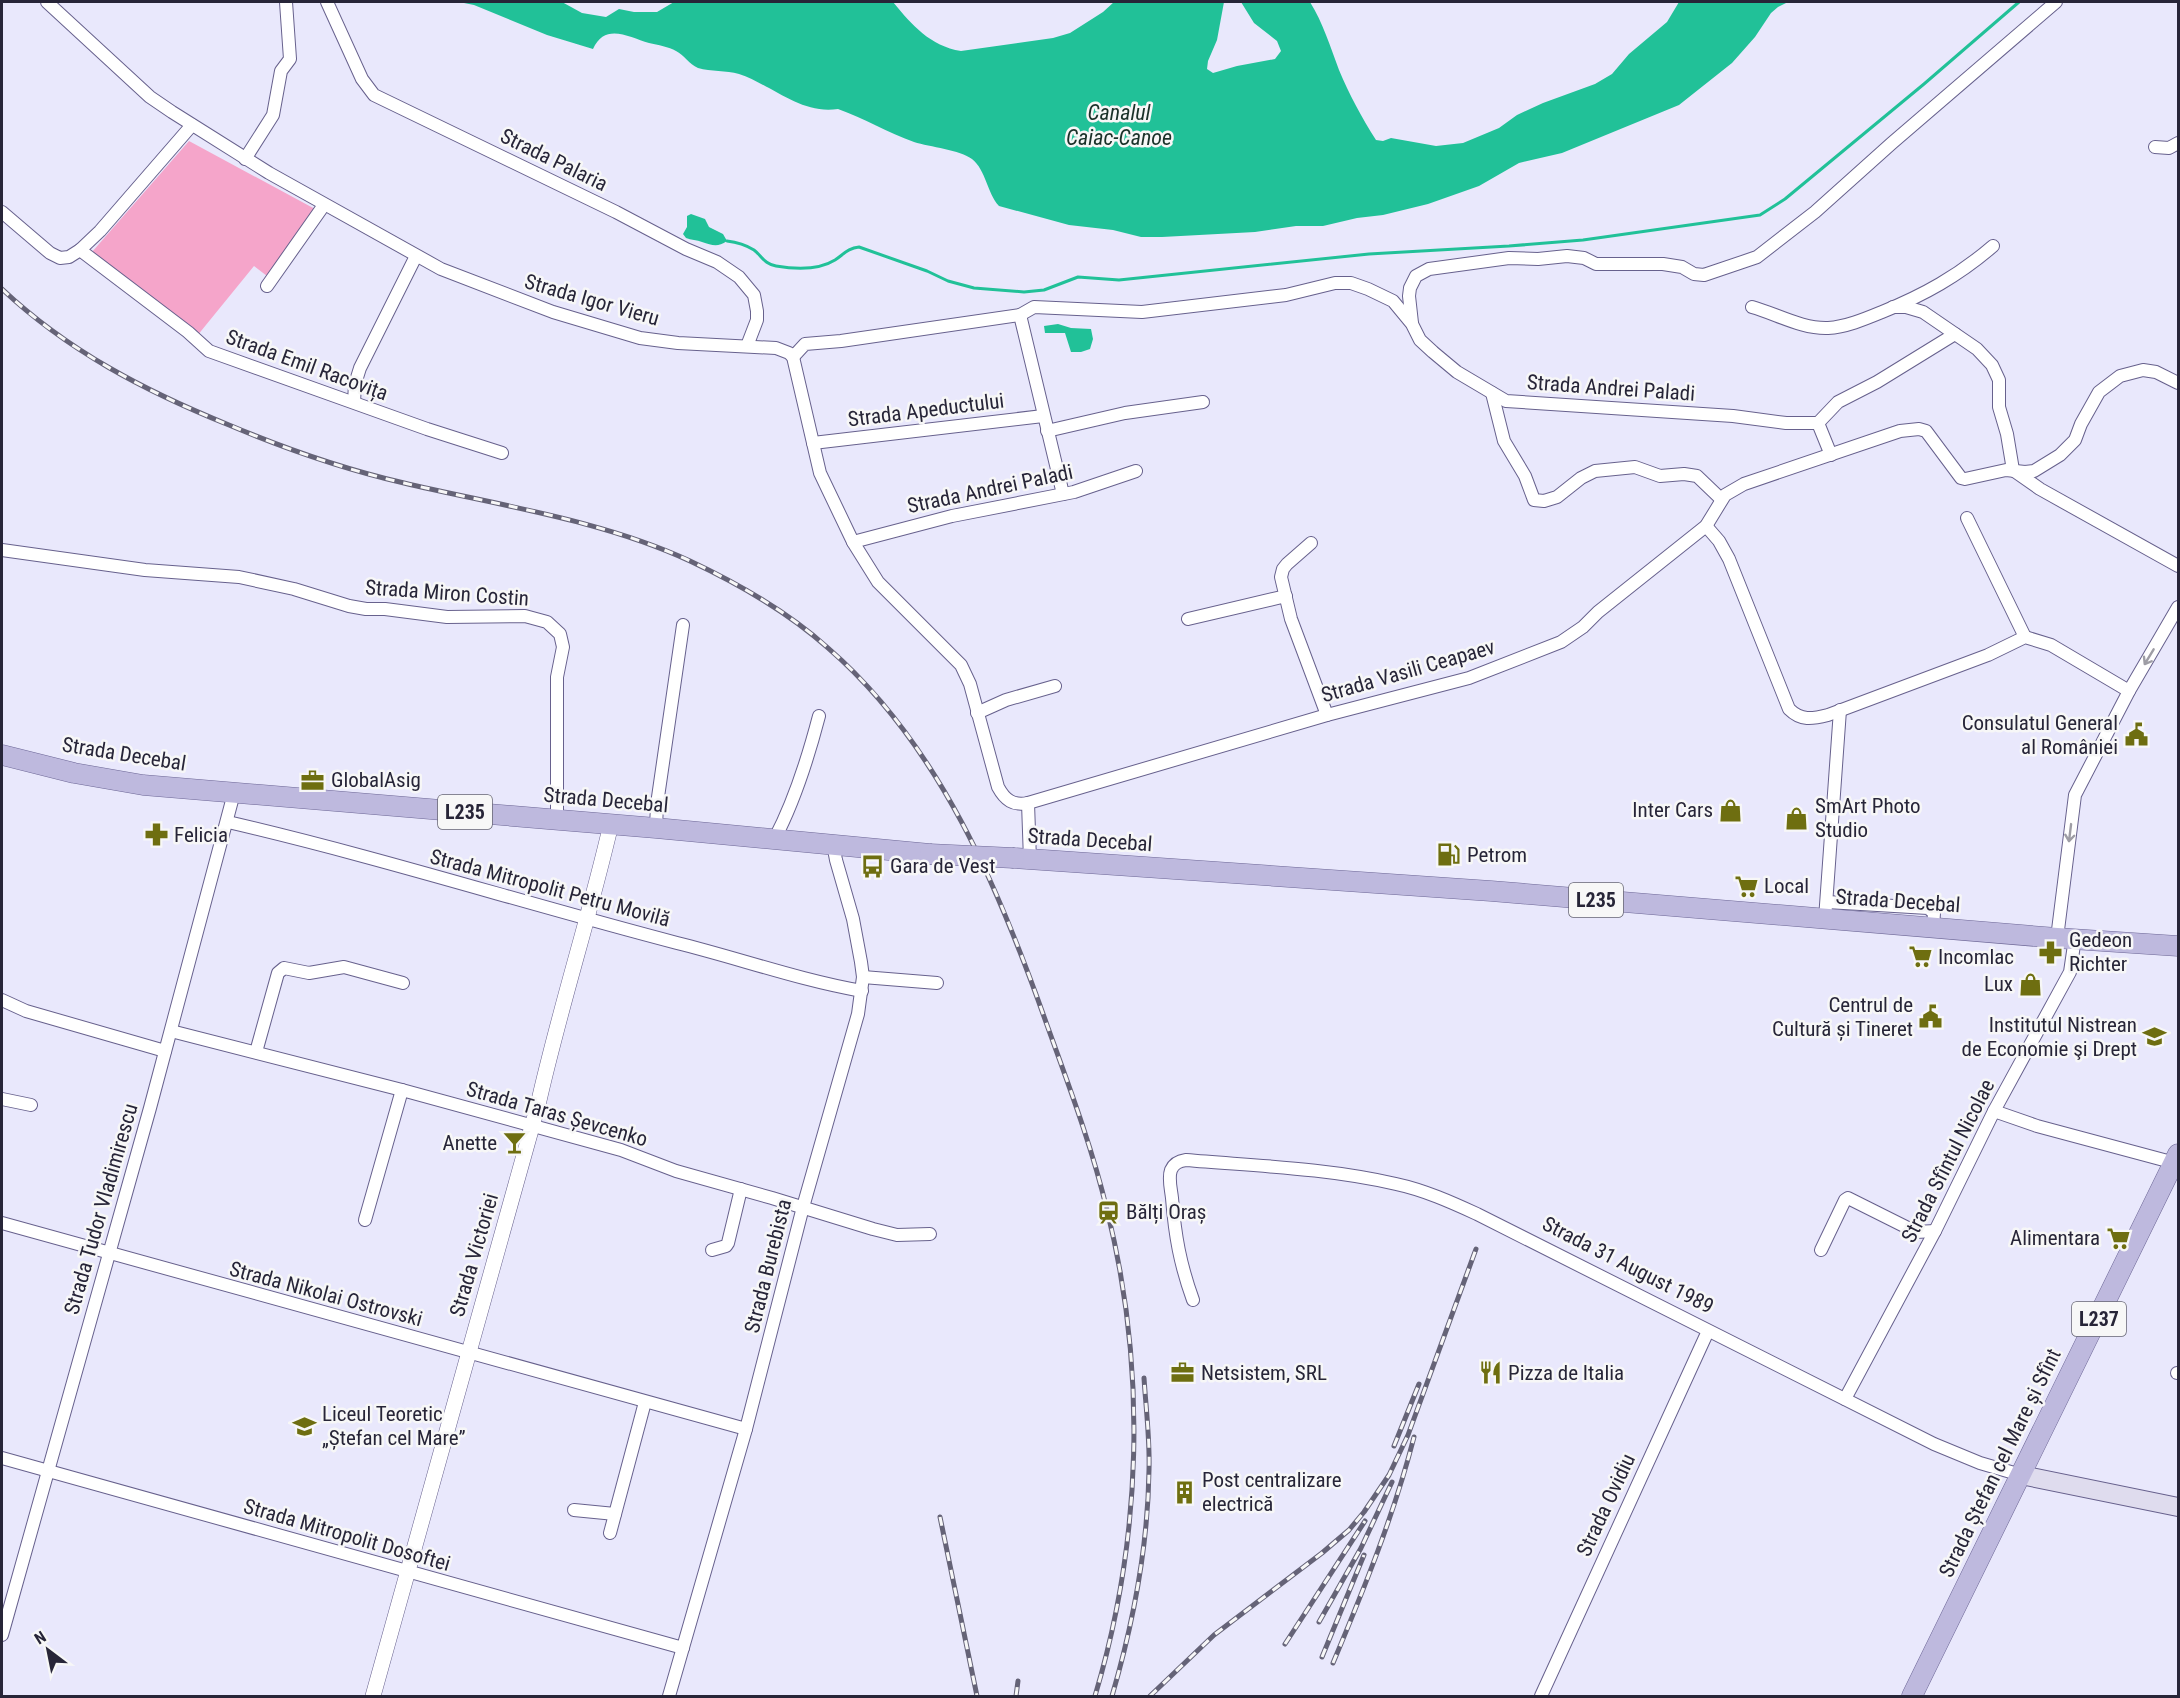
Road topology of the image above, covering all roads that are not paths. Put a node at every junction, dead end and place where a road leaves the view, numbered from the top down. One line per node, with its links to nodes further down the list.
1 (47, 2): 5 (street, Strada Igor Vieru)
2 (286, 2): 8 (street)
3 (327, 2): 20 (street, Strada Palaria)
4 (2056, 2): 18 (street)
5 (192, 125): 8 (street, Strada Igor Vieru); 12 (street)
6 (2178, 143): 7 (street)
7 (2155, 147)
8 (245, 159): 9 (street, Strada Igor Vieru)
9 (324, 205): 13 (street, Strada Igor Vieru); 14 (street)
10 (2, 212): 12 (street)
11 (1993, 246): 16 (street)
12 (80, 250): 24 (street, Strada Emil Racovița)
13 (416, 256): 20 (street, Strada Igor Vieru); 24 (street)
14 (267, 286)
15 (1752, 307): 16 (street)
16 (1893, 307): 19 (street)
17 (1020, 315): 18 (street); 21 (street); 26 (street)
18 (1412, 324): 23 (street, Strada Andrei Paladi)
19 (1954, 334): 27 (street); 32 (street)
20 (747, 346): 21 (street, Strada Igor Vieru)
21 (793, 357): 29 (street)
22 (2178, 383): 32 (street)
23 (1491, 392): 27 (street, Strada Andrei Paladi); 35 (street)
24 (354, 402): 30 (street, Strada Emil Racovița)
25 (1203, 402): 28 (street)
26 (1043, 416): 28 (street); 29 (street, Strada Apeductului)
27 (1818, 423): 31 (street)
28 (1047, 430): 34 (street)
29 (813, 443): 38 (street)
30 (502, 453)
31 (1832, 454): 32 (street, Strada Vasili Ceapaev); 35 (street, Strada Vasili Ceapaev)
32 (2013, 470): 41 (street)
33 (1136, 471): 34 (street, Strada Andrei Paladi)
34 (1063, 494): 38 (street, Strada Andrei Paladi)
35 (1721, 499): 37 (street, Strada Vasili Ceapaev)
36 (1967, 518): 46 (street)
37 (1706, 526): 49 (street); 51 (street, Strada Vasili Ceapaev)
38 (853, 542): 50 (street)
39 (1311, 543): 42 (street)
40 (2, 550): 56 (street, Strada Miron Costin)
41 (2178, 566)
42 (1286, 596): 44 (street); 51 (street)
43 (2178, 607): 48 (street, Strada Sfîntul Nicolae, one-way to 48)
44 (1188, 619)
45 (683, 625): 59 (street)
46 (2025, 637): 48 (street); 49 (street)
47 (1054, 686): 50 (street)
48 (2129, 691): 65 (street, Strada Sfîntul Nicolae, one-way to 65)
49 (1840, 710): 63 (street)
50 (977, 713): 55 (street)
51 (1327, 715): 55 (street, Strada Vasili Ceapaev)
52 (819, 716): 60 (street)
53 (2, 755): 54 (main road, Strada Decebal / L235)
54 (234, 793): 56 (main road, Strada Decebal / L235); 57 (street, Strada Tudor Vladimirescu)
55 (1028, 803): 62 (street)
56 (557, 820): 58 (main road, Strada Decebal / L235)
57 (228, 822): 64 (street, Strada Mitropolit Petru Movilă); 72 (street, Strada Tudor Vladimirescu)
58 (611, 824): 59 (main road, Strada Decebal / L235); 64 (street, Strada Victoriei)
59 (656, 828): 60 (main road, Strada Decebal / L235)
60 (775, 838): 61 (main road, Strada Decebal / L235)
61 (834, 844): 62 (main road, Strada Decebal / L235, bridge); 67 (street, Strada Burebista)
62 (1022, 859): 63 (main road, Strada Decebal / L235)
63 (1826, 910): 65 (main road, Strada Decebal / L235)
64 (588, 918): 70 (street, Strada Mitropolit Petru Movilă); 79 (street, Strada Victoriei)
65 (2066, 938): 66 (main road, Strada Decebal / L235); 78 (street, Strada Sfîntul Nicolae)
66 (2178, 945)
67 (863, 977): 69 (street); 70 (street, Strada Burebista)
68 (404, 983): 74 (street)
69 (937, 983)
70 (862, 991): 82 (street, Strada Burebista)
71 (2, 1000): 73 (street)
72 (171, 1031): 73 (street, Strada Tudor Vladimirescu); 74 (street, Strada Taras Șevcenko)
73 (165, 1051): 89 (street, Strada Tudor Vladimirescu)
74 (256, 1052): 75 (street, Strada Taras Șevcenko)
75 (402, 1090): 79 (street, Strada Taras Șevcenko); 83 (street)
76 (2, 1099): 77 (street)
77 (31, 1105)
78 (1995, 1111): 80 (street); 85 (street, Strada Sfîntul Nicolae)
79 (532, 1125): 81 (street, Strada Taras Șevcenko); 92 (street, Strada Victoriei)
80 (2177, 1160): 98 (main road, Strada Ștefan cel Mare și Sfînt / L237)
81 (741, 1189): 82 (street, Strada Taras Șevcenko); 87 (street)
82 (803, 1207): 86 (street, Strada Taras Șevcenko); 95 (street, Strada Burebista)
83 (365, 1220)
84 (2, 1223): 89 (street, Strada Nikolai Ostrovski)
85 (1935, 1231): 88 (street); 93 (street, Strada Sfîntul Nicolae)
86 (930, 1234)
87 (712, 1250)
88 (1821, 1250)
89 (108, 1253): 92 (street, Strada Nikolai Ostrovski); 97 (street, Strada Tudor Vladimirescu)
90 (1193, 1300): 91 (street, Strada 31 August 1989)
91 (1708, 1331): 93 (street, Strada 31 August 1989); 108 (street, Strada Ovidiu)
92 (468, 1353): 94 (street, Strada Nikolai Ostrovski); 103 (street, Strada Victoriei)
93 (1845, 1399): 98 (street, Strada 31 August 1989)
94 (645, 1402): 95 (street, Strada Nikolai Ostrovski); 101 (street)
95 (746, 1429): 105 (street, Strada Burebista)
96 (2, 1458): 97 (street, Strada Mitropolit Dosoftei)
97 (47, 1471): 103 (street, Strada Mitropolit Dosoftei); 104 (street, Strada Tudor Vladimirescu)
98 (2021, 1475): 99 (main road, Strada 31 August 1989); 109 (main road, Strada Ștefan cel Mare și Sfînt / L237)
99 (2178, 1507)
100 (574, 1510): 101 (street)
101 (615, 1514): 102 (street)
102 (610, 1533)
103 (408, 1572): 105 (street, Strada Mitropolit Dosoftei); 106 (street, Strada Victoriei)
104 (2, 1635)
105 (683, 1648): 107 (street, Strada Burebista)
106 (373, 1696)
107 (669, 1696)
108 (1541, 1696)
109 (1912, 1696)

